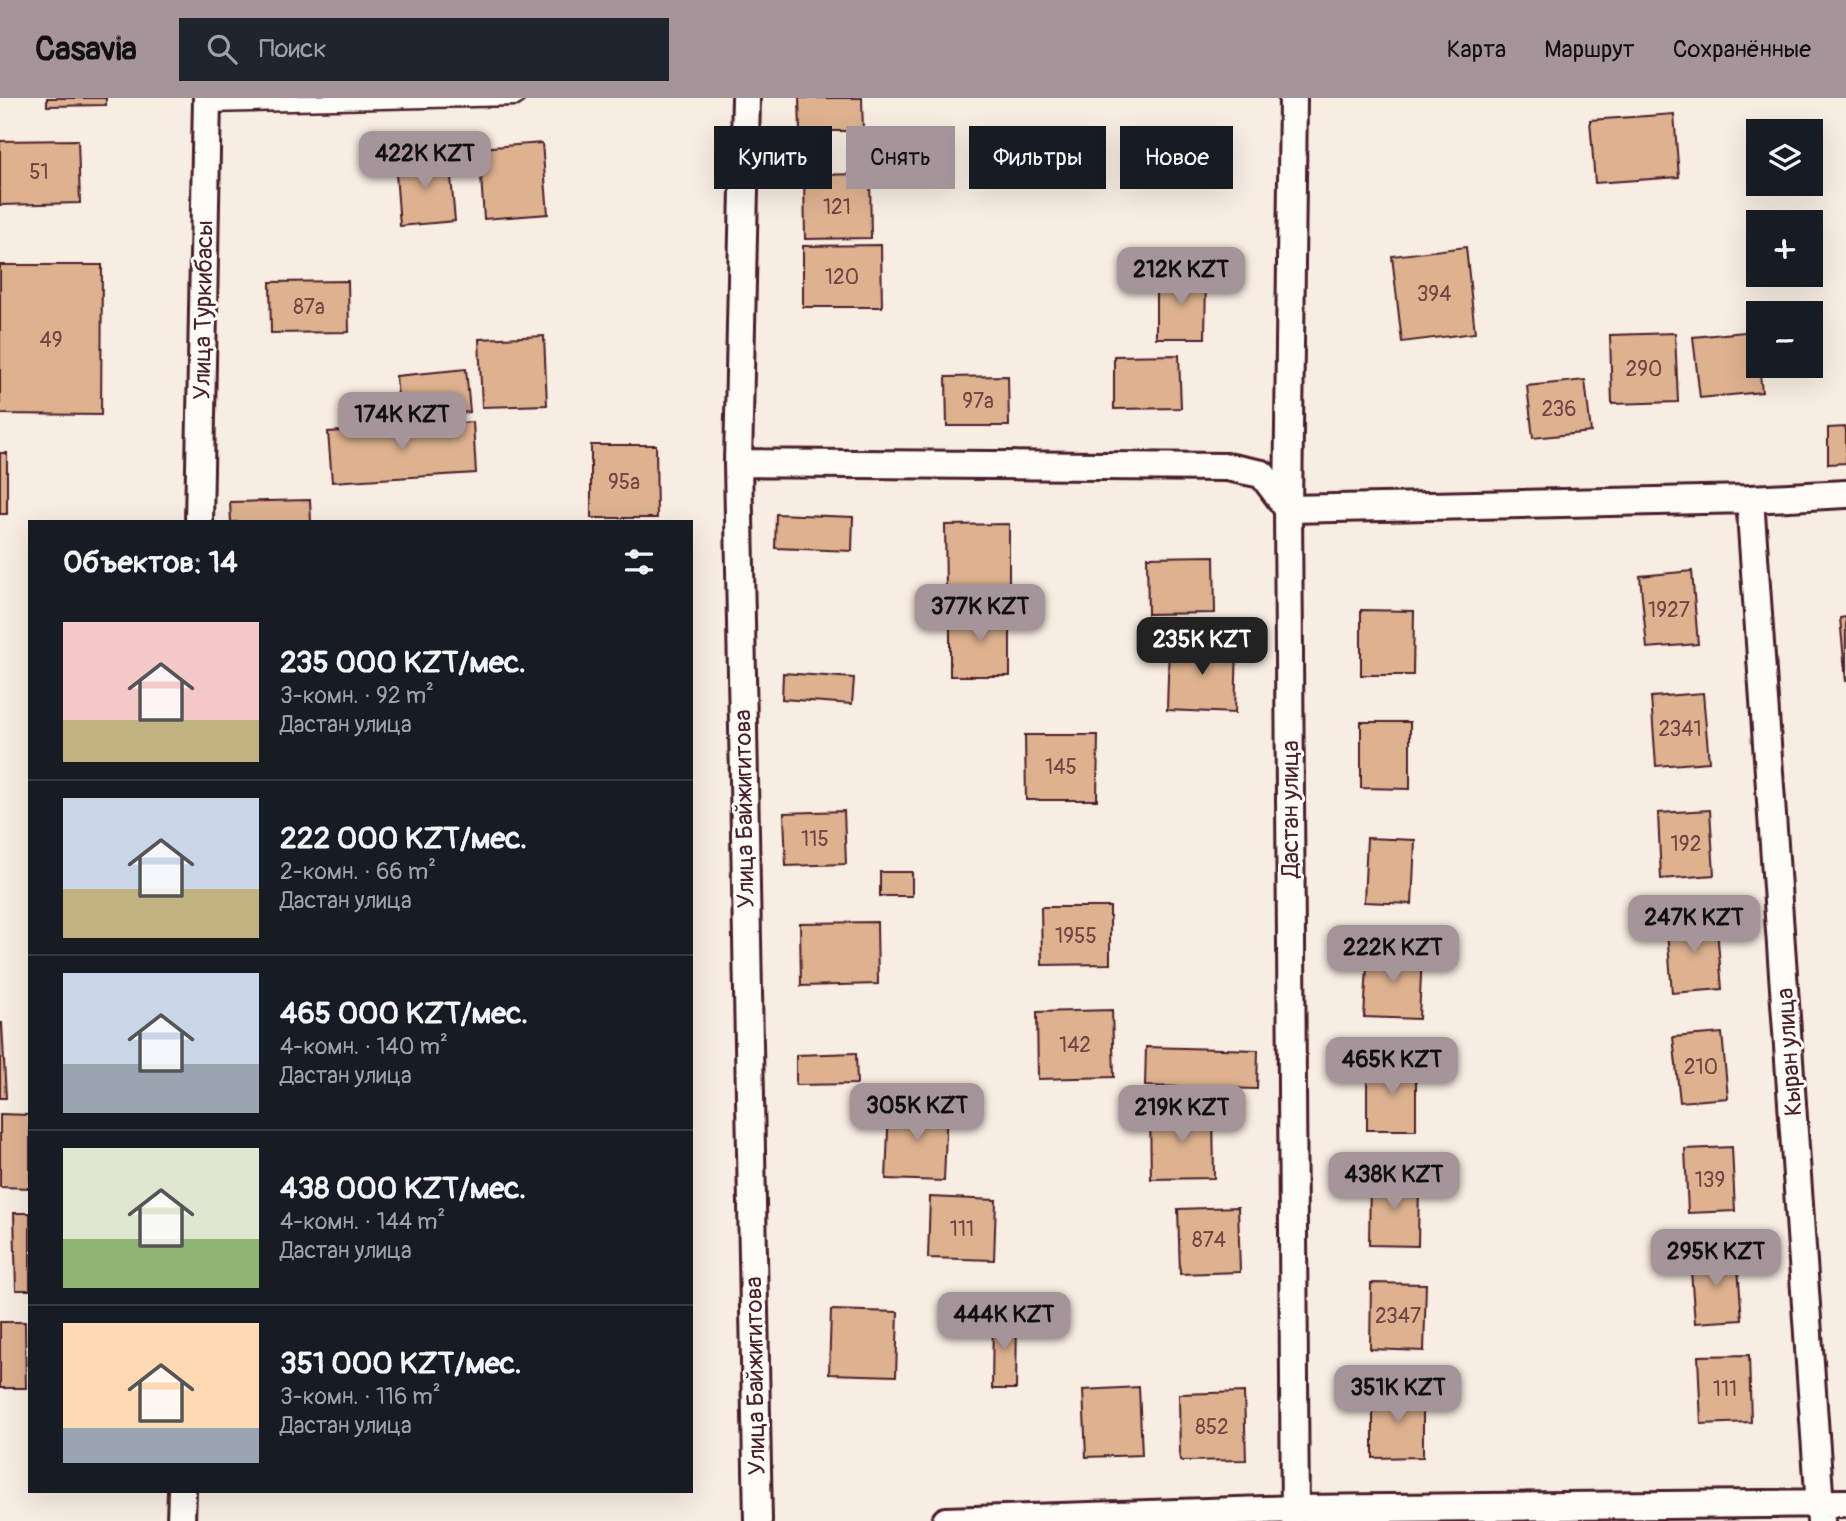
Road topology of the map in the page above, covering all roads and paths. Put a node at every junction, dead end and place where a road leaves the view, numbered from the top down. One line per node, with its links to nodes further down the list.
1 (516, 98): 4 (lane)
2 (746, 98): 5 (street, Улица Байжигитова)
3 (1293, 98): 8 (street, Дастан улица)
4 (206, 101): 9 (street, Улица Туркибасы)
5 (738, 463): 8 (street); 14 (street, Улица Байжигитова)
6 (1846, 494): 7 (street)
7 (1750, 499): 8 (street); 11 (street, Кыран улица)
8 (1288, 509): 12 (street, Дастан улица)
9 (199, 520)
10 (182, 1493): 13 (street)
11 (1829, 1509): 12 (street)
12 (1295, 1515): 15 (street)
13 (181, 1521)
14 (758, 1521)
15 (946, 1521)

